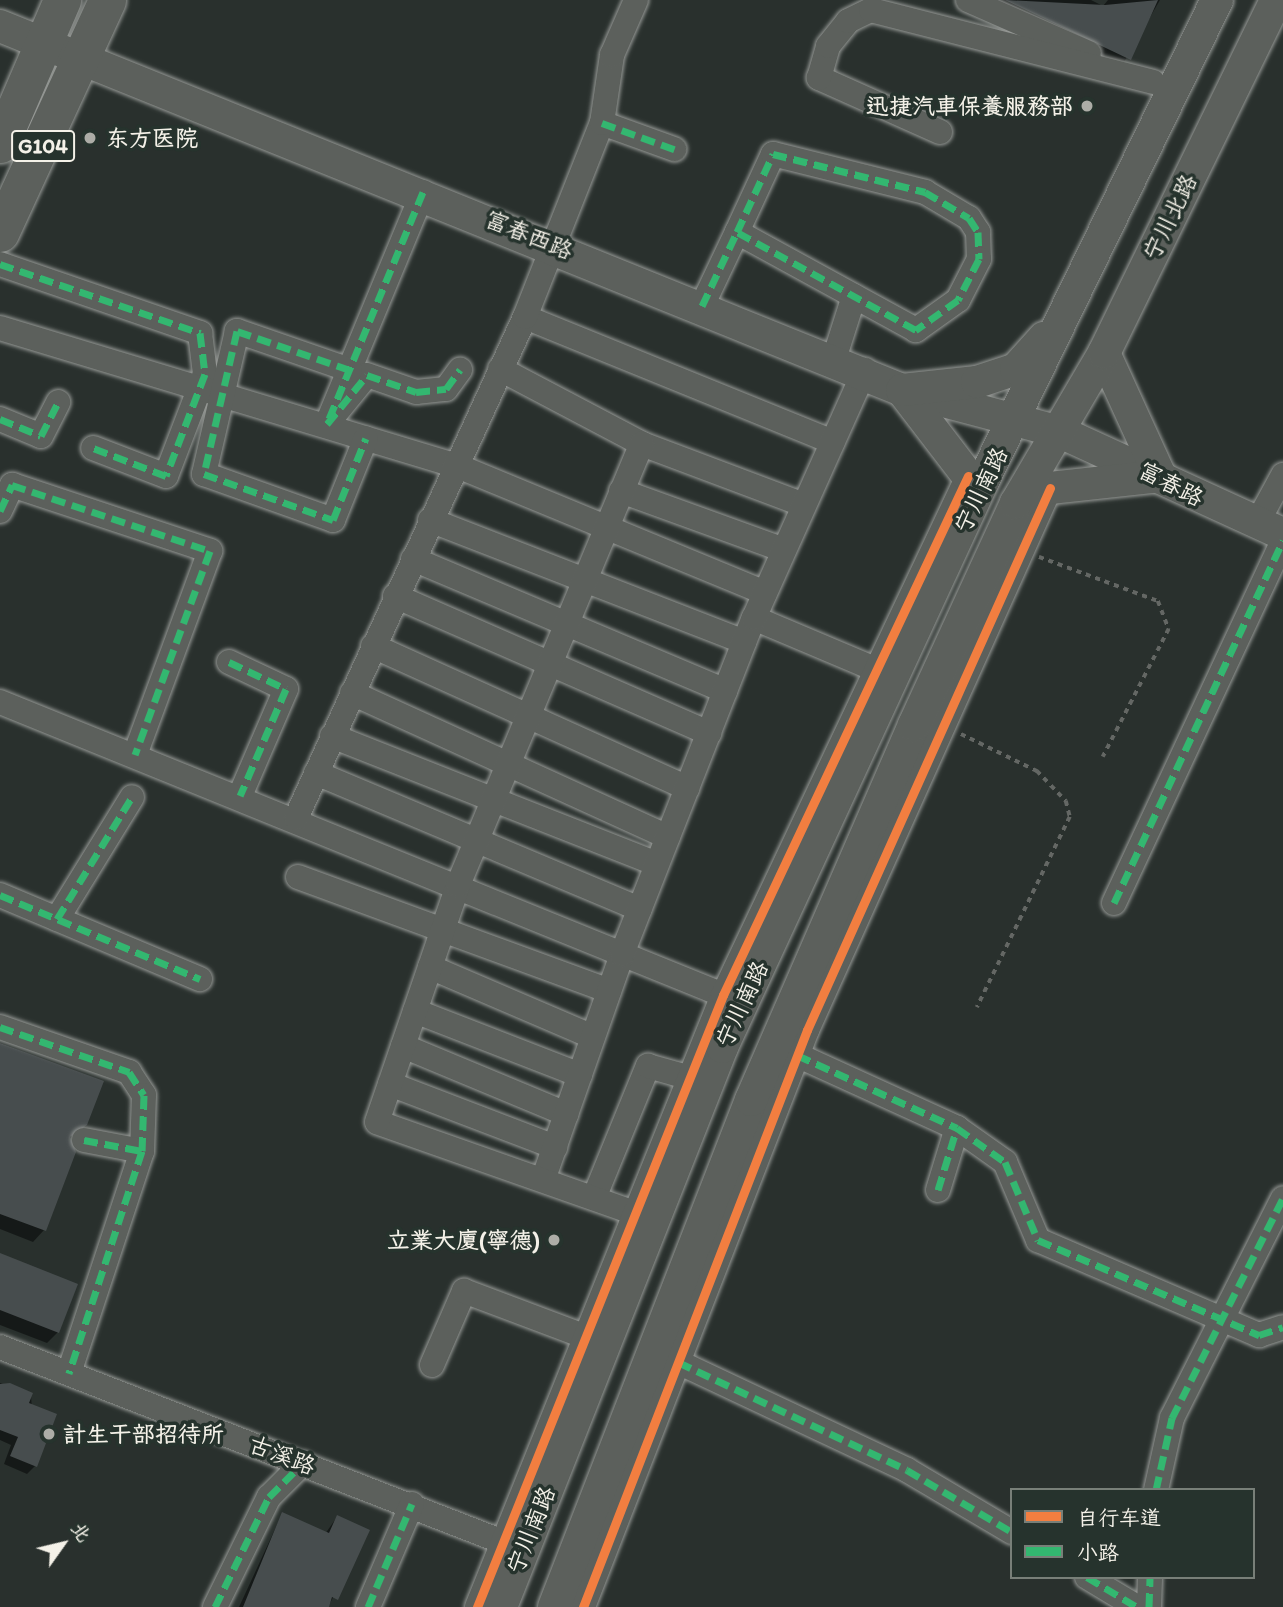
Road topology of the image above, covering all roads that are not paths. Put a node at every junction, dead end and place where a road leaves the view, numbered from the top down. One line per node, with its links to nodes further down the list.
1 (62, 0): 8 (highway, G104)
2 (107, 0): 9 (highway, G104)
3 (636, 0): 11 (street)
4 (968, 0): 10 (street)
5 (1217, 0): 10 (main road)
6 (1276, 0): 25 (main road, 宁川北路)
7 (0, 26): 8 (main road, 富春西路)
8 (46, 44): 9 (main road, 富春西路); 13 (highway, G104)
9 (85, 58): 15 (main road, 富春西路); 17 (highway, G104)
10 (1163, 86): 12 (street); 22 (main road)
11 (602, 123): 14 (street); 18 (street)
12 (940, 132)
13 (0, 144)
14 (674, 149)
15 (423, 192): 18 (main road, 富春西路); 28 (street)
16 (737, 232): 20 (street); 20 (street); 21 (street)
17 (0, 233)
18 (554, 245): 21 (main road, 富春西路); 23 (street)
19 (0, 264): 32 (street)
20 (853, 296): 26 (street)
21 (702, 306): 26 (main road, 富春西路)
22 (1064, 316): 31 (main road); 34 (main road)
23 (524, 317): 27 (street); 39 (street)
24 (0, 328): 32 (street)
25 (1104, 353): 37 (main road, 宁川北路); 44 (main road)
26 (834, 359): 30 (main road, 富春西路)
27 (500, 369): 40 (street); 42 (street)
28 (350, 370): 32 (street); 36 (street)
29 (460, 370): 36 (street)
30 (864, 370): 31 (main road, 富春西路); 39 (street)
31 (902, 390): 34 (main road, 富春西路); 45 (main road)
32 (210, 391): 36 (street); 38 (street); 41 (street)
33 (58, 402): 35 (street)
34 (1018, 416): 37 (main road, 富春西路); 45 (main road, 宁川南路)
35 (0, 419)
36 (327, 424): 38 (street)
37 (1060, 432): 44 (main road, 富春路); 48 (main road, 宁川南路)
38 (366, 438): 42 (street)
39 (833, 442): 49 (street)
40 (642, 444): 47 (street); 49 (street)
41 (93, 448)
42 (455, 465): 51 (street); 52 (street)
43 (1283, 475): 53 (street)
44 (1160, 476): 46 (main road); 53 (main road, 富春路)
45 (976, 478): 65 (street); 124 (main road, 宁川南路)
46 (1050, 488): 48 (main road); 99 (street)
47 (621, 491): 52 (street); 54 (street)
48 (1016, 503): 131 (main road, 宁川南路)
49 (804, 505): 54 (street)
50 (0, 511): 72 (street)
51 (430, 520): 55 (street); 56 (street)
52 (604, 527): 56 (street); 57 (street)
53 (1276, 531): 86 (street)
54 (784, 550): 57 (street)
55 (413, 559): 58 (street); 60 (street)
56 (584, 578): 60 (street); 61 (street)
57 (765, 593): 59 (street)
58 (395, 596): 62 (street); 64 (street)
59 (754, 618): 61 (street); 65 (street)
60 (565, 623): 64 (street); 66 (street)
61 (744, 642): 66 (street)
62 (373, 646): 67 (street); 69 (street)
63 (229, 662): 76 (street)
64 (549, 663): 69 (street); 70 (street)
65 (875, 669): 94 (street)
66 (725, 691): 70 (street)
67 (352, 693): 71 (street); 73 (street)
68 (0, 702): 72 (street)
69 (527, 715): 73 (street); 75 (street)
70 (709, 733): 75 (street)
71 (332, 736): 74 (street); 78 (street)
72 (135, 755): 76 (street)
73 (508, 763): 78 (street); 80 (street)
74 (316, 773): 79 (street); 81 (street)
75 (687, 788): 80 (street)
76 (240, 796): 79 (street)
77 (132, 797): 88 (street)
78 (492, 802): 81 (street); 82 (street)
79 (296, 818): 84 (street)
80 (668, 837): 82 (street)
81 (477, 839): 84 (street); 87 (street)
82 (657, 864): 87 (street)
83 (298, 877): 89 (street)
84 (458, 885): 89 (street); 90 (street)
85 (0, 895): 88 (street)
86 (1114, 904)
87 (640, 909): 90 (street)
88 (57, 919): 92 (street)
89 (443, 929): 91 (street); 93 (street)
90 (622, 954): 93 (street); 94 (street)
91 (430, 967): 95 (street); 97 (street)
92 (200, 979)
93 (609, 991): 97 (street)
94 (723, 995): 101 (street)
95 (415, 1011): 98 (street); 100 (street)
96 (0, 1027): 107 (street)
97 (593, 1037): 100 (street)
98 (403, 1046): 102 (street); 103 (street)
99 (797, 1055): 104 (street); 117 (street)
100 (580, 1075): 103 (street)
101 (687, 1077): 110 (street); 112 (street)
102 (390, 1084): 106 (street); 108 (street)
103 (566, 1114): 106 (street)
104 (957, 1128): 109 (street); 113 (street)
105 (84, 1140): 107 (street)
106 (555, 1147): 108 (street)
107 (142, 1151): 119 (street)
108 (543, 1181): 110 (street)
109 (938, 1190)
110 (594, 1198): 112 (street)
111 (1283, 1198): 113 (street)
112 (632, 1212): 115 (street)
113 (1218, 1320): 114 (street); 121 (street)
114 (1283, 1327)
115 (581, 1335): 118 (street); 124 (street)
116 (0, 1347): 119 (street, 古溪路)
117 (678, 1362): 123 (street); 132 (street)
118 (432, 1365)
119 (69, 1373): 120 (street, 古溪路)
120 (303, 1463): 122 (street, 古溪路); 127 (street)
121 (1156, 1488)
122 (412, 1504): 124 (street, 古溪路); 128 (street)
123 (1010, 1531)
124 (513, 1545): 129 (street); 130 (main road, 宁川南路)
125 (1090, 1579): 133 (street)
126 (1150, 1579): 134 (street)
127 (215, 1607)
128 (368, 1607)
129 (477, 1607)
130 (500, 1607)
131 (554, 1607)
132 (583, 1607)
133 (1137, 1607)
134 (1149, 1607)

